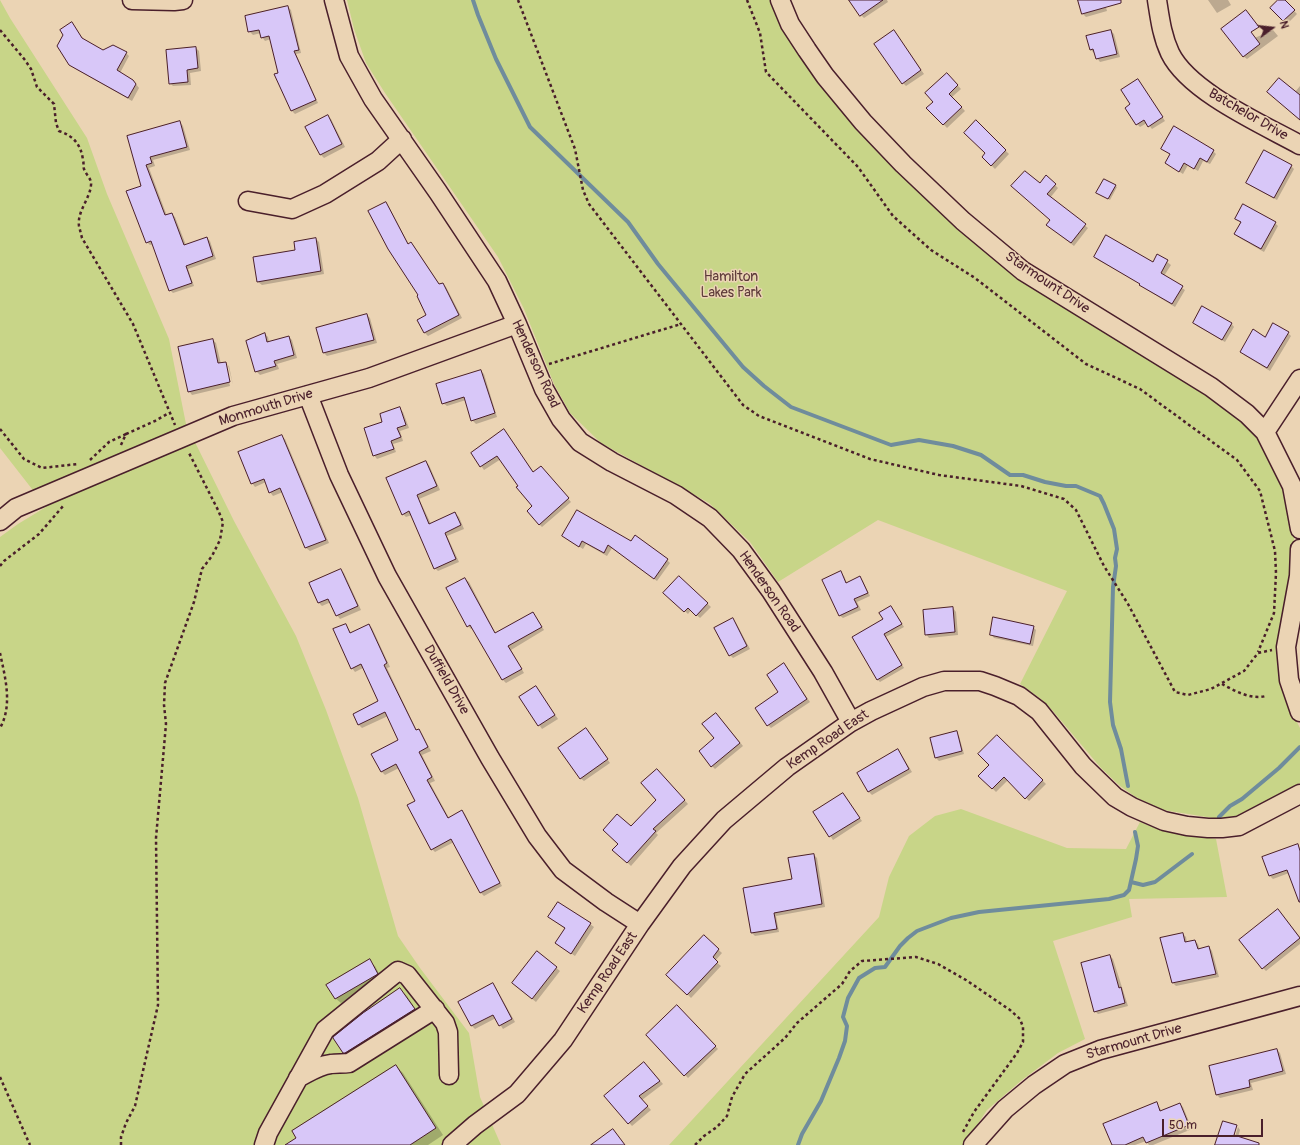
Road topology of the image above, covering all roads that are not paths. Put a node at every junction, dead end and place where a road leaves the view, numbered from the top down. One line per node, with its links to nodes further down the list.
1 (132, 0): 2 (street)
2 (183, 0)
3 (334, 0): 6 (street, Henderson Road)
4 (780, 0): 12 (street, Starmount Drive)
5 (1157, 0): 7 (street, Batchelor Drive)
6 (402, 139): 8 (street); 9 (street, Henderson Road)
7 (1300, 145)
8 (248, 201)
9 (517, 324): 11 (street, Monmouth Drive); 17 (street, Henderson Road)
10 (1300, 379): 12 (street)
11 (308, 395): 13 (street, Monmouth Drive); 19 (street, Duffield Drive)
12 (1265, 432): 14 (street, Starmount Drive)
13 (0, 521)
14 (1300, 530)
15 (1300, 549): 16 (street)
16 (1300, 712)
17 (851, 722): 18 (street, Kemp Road East); 19 (street, Kemp Road East)
18 (1300, 794)
19 (640, 924): 26 (street, Kemp Road East)
20 (1300, 996): 24 (street, Starmount Drive)
21 (434, 1009): 22 (street); 23 (street); 23 (street)
22 (449, 1075)
23 (298, 1078): 25 (street)
24 (966, 1142)
25 (264, 1145)
26 (452, 1145)

